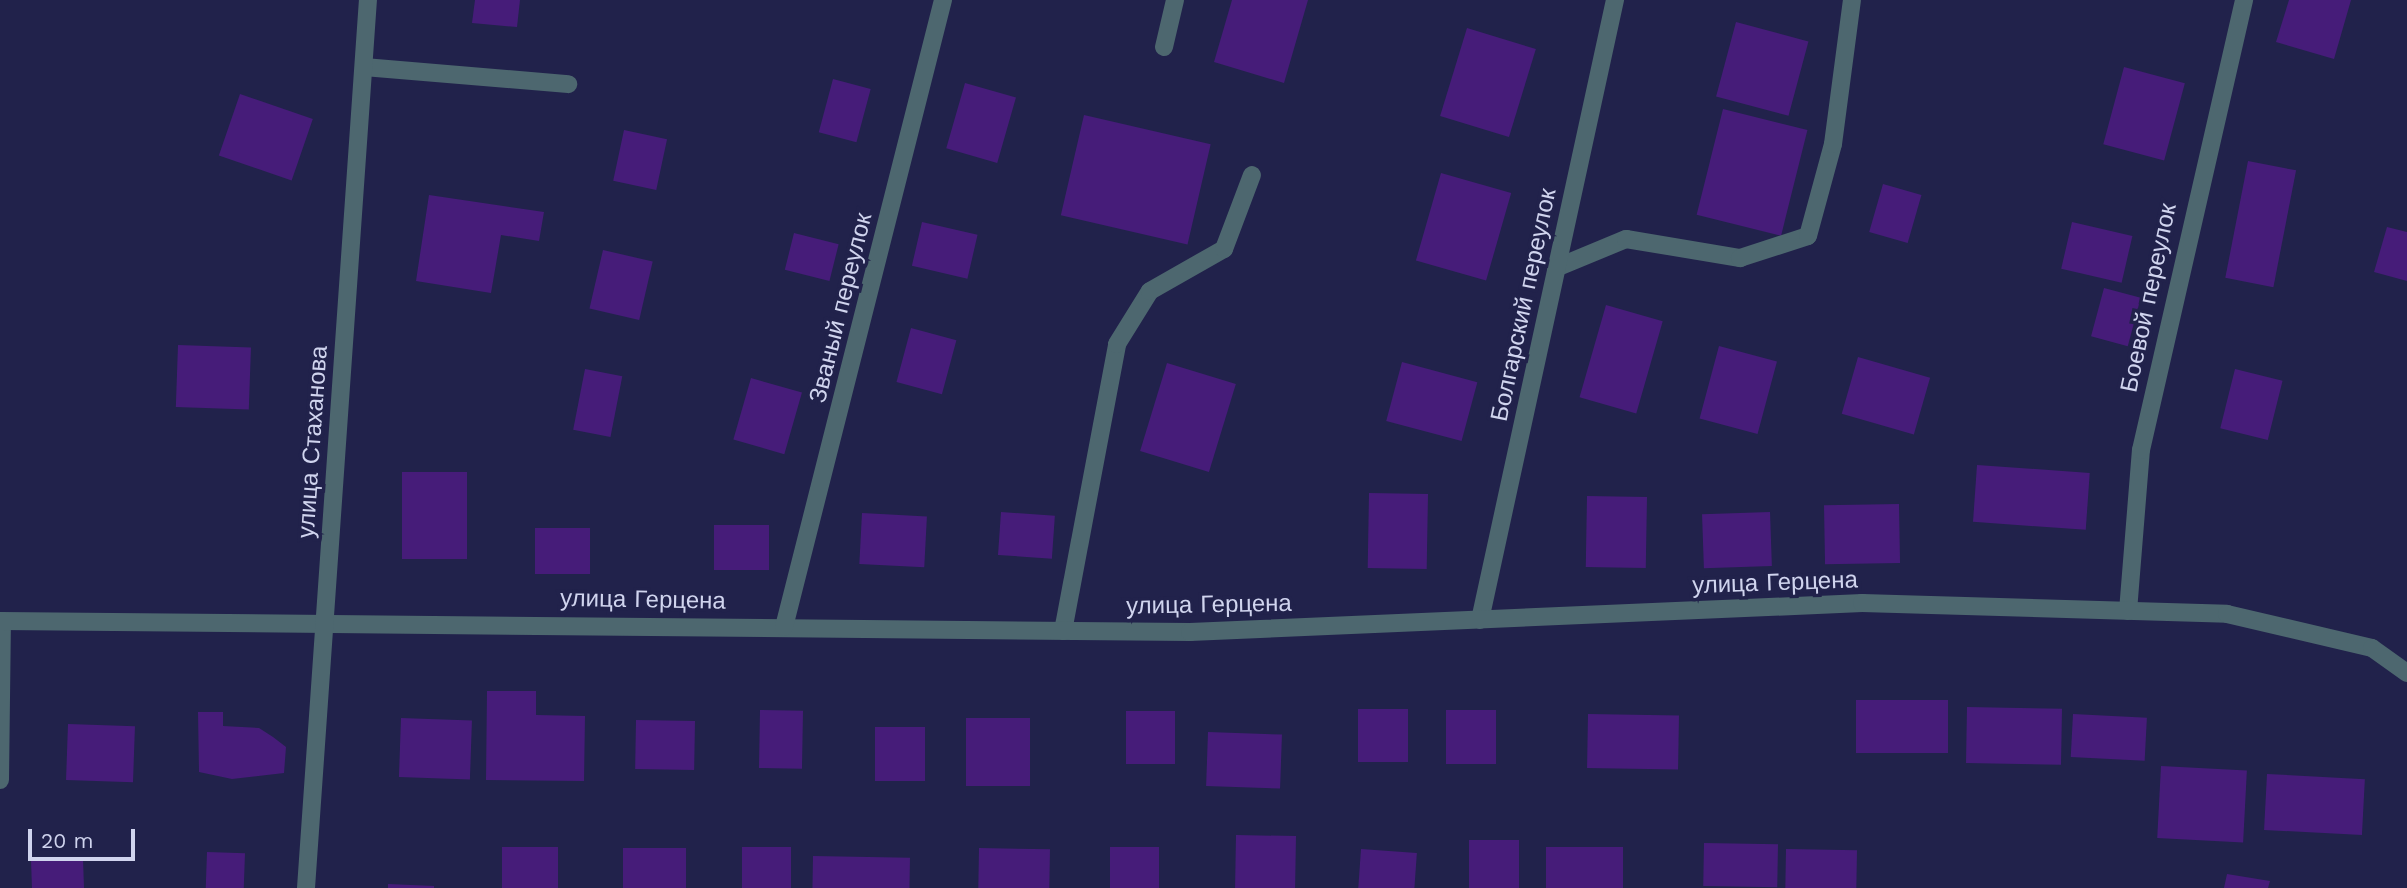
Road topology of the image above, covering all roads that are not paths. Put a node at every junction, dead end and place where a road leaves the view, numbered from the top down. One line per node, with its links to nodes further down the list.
1 (368, 0): 8 (street, улица Стаханова)
2 (943, 0): 16 (street, Званый переулок)
3 (1175, 0): 7 (street)
4 (1615, 0): 11 (street, Болгарский переулок)
5 (1852, 0): 11 (street)
6 (2245, 0): 12 (street, Боевой переулок)
7 (1164, 47)
8 (364, 67): 9 (street); 15 (street, улица Стаханова)
9 (568, 85)
10 (1252, 175): 17 (street)
11 (1556, 268): 13 (street, Болгарский переулок)
12 (2128, 611): 13 (street, улица Герцена); 18 (street, улица Герцена)
13 (1480, 620): 17 (street, улица Герцена)
14 (1, 621): 15 (street, улица Герцена); 19 (street)
15 (325, 621): 16 (street, улица Герцена); 20 (street, улица Стаханова)
16 (784, 627): 17 (street, улица Герцена)
17 (1063, 631)
18 (2407, 673)
19 (0, 780)
20 (306, 888)

